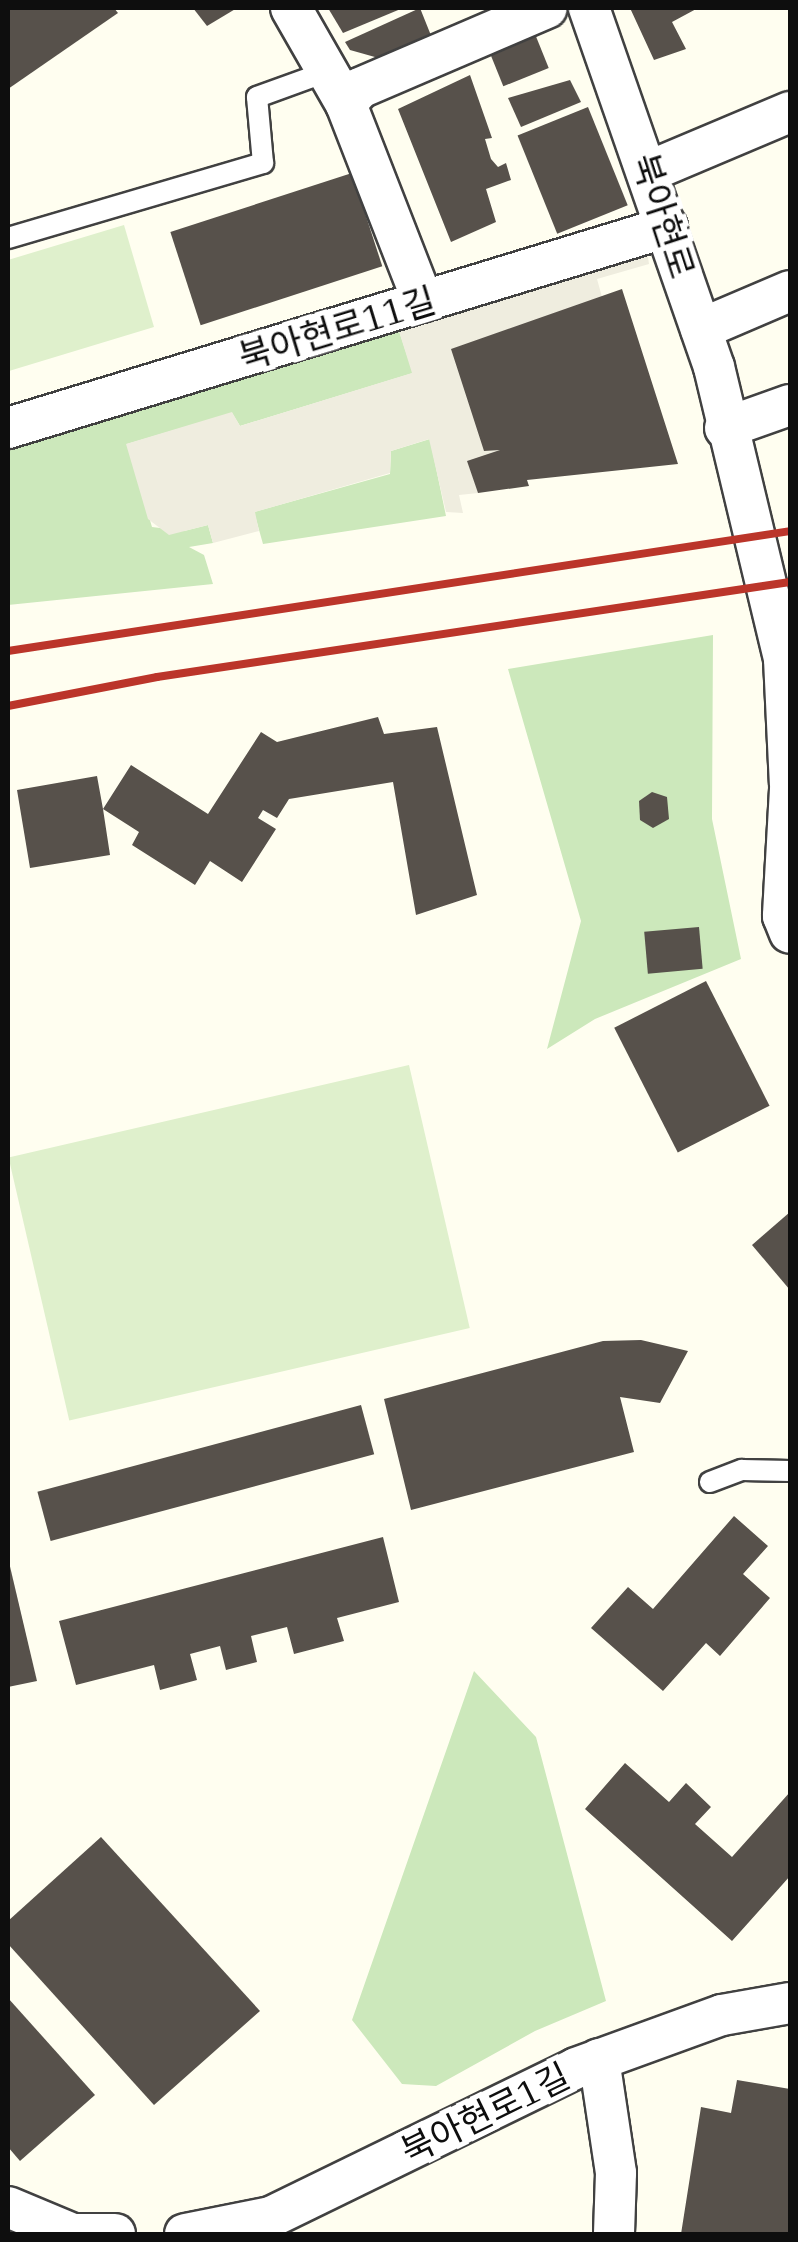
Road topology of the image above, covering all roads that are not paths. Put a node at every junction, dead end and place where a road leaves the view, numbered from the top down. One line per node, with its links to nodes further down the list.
1 (291, 8): 4 (street)
2 (547, 8): 4 (street)
3 (589, 8): 6 (street, 북아현로)
4 (336, 88): 8 (lane); 10 (street)
5 (790, 112): 6 (street)
6 (650, 170): 7 (street, 북아현로)
7 (667, 227): 10 (street, 북아현로11길); 11 (street, 북아현로)
8 (8, 238)
9 (790, 291): 11 (street)
10 (423, 302): 13 (street, 북아현로11길)
11 (702, 328): 14 (street, 북아현로)
12 (790, 405): 14 (street)
13 (8, 428)
14 (725, 428): 15 (street, 북아현로)
15 (790, 759): 16 (street, 북아현로)
16 (790, 786): 17 (street, 북아현로)
17 (790, 933)
18 (790, 1471): 19 (lane)
19 (710, 1482)
20 (790, 2003): 21 (street, 북아현로1길)
21 (599, 2060): 24 (street, 북아현로1길); 25 (street)
22 (8, 2207): 23 (street)
23 (115, 2234)
24 (185, 2234)
25 (614, 2234)

